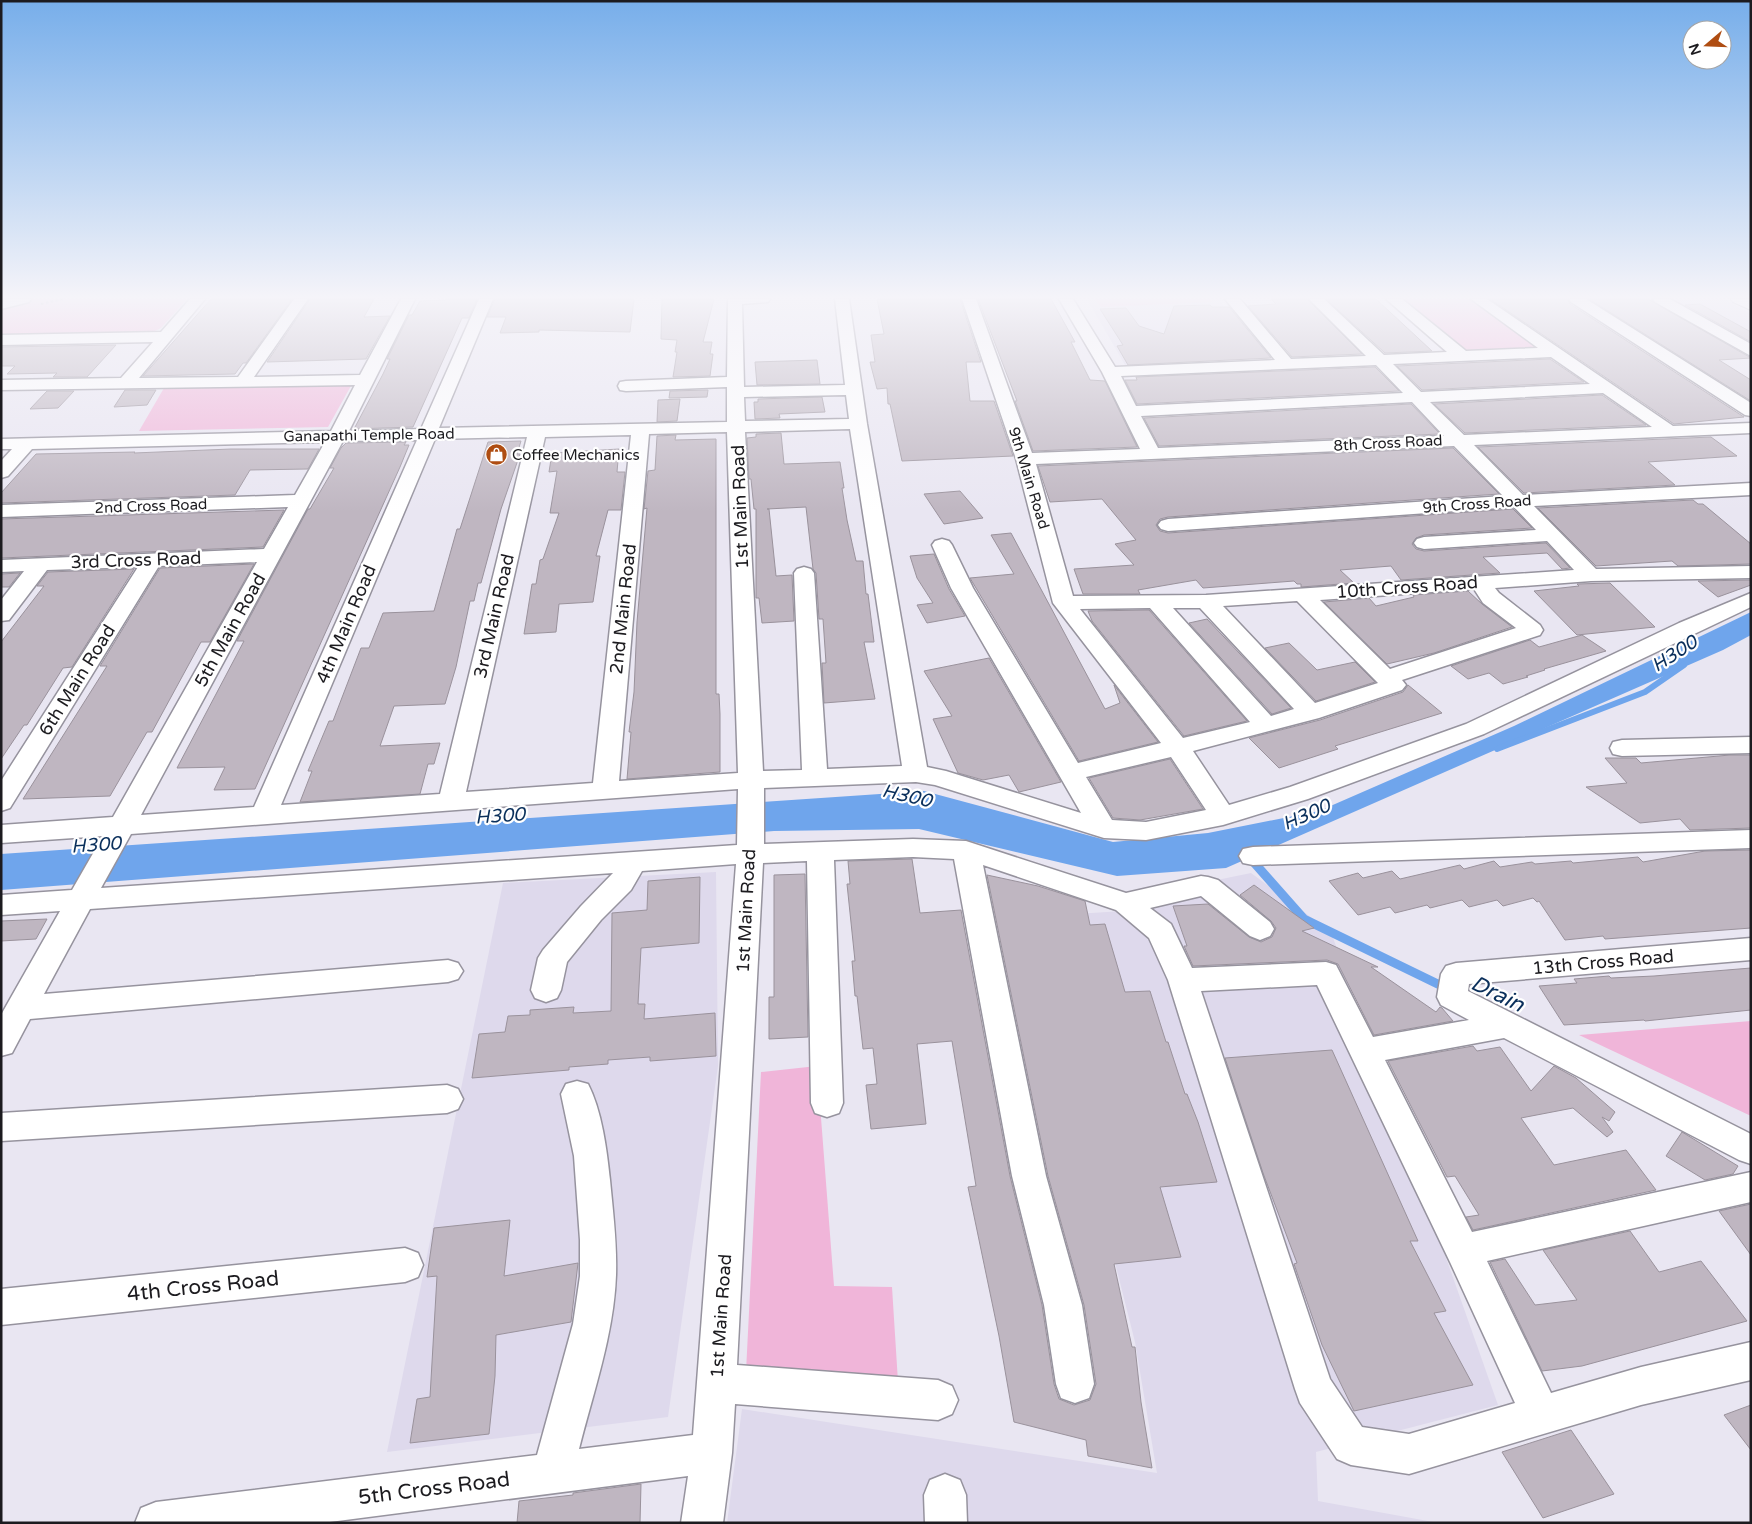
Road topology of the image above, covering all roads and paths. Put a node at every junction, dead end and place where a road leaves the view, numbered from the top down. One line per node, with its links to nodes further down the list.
1 (137, 370): 15 (street)
2 (251, 370): 14 (street)
3 (371, 370): 13 (street)
4 (456, 370): 30 (street)
5 (736, 370): 18 (street, 1st Main Road)
6 (851, 370): 20 (street)
7 (994, 370): 36 (street, 9th Main Road)
8 (1152, 370): 12 (street)
9 (1390, 370): 21 (street)
10 (1581, 370): 19 (street)
11 (1687, 370): 23 (street)
12 (1110, 372): 22 (street)
13 (366, 380): 14 (street); 31 (street)
14 (243, 381): 15 (street)
15 (126, 382): 16 (street)
16 (1, 385)
17 (626, 386): 18 (street)
18 (736, 387): 20 (street); 25 (street, 1st Main Road)
19 (1607, 388): 21 (street); 29 (street)
20 (853, 390): 24 (street)
21 (1418, 398): 22 (street); 32 (street)
22 (1130, 411): 35 (street)
23 (1751, 411)
24 (858, 424): 25 (street, Ganapathi Temple Road); 67 (street)
25 (736, 426): 26 (street, Ganapathi Temple Road); 69 (street, 1st Main Road)
26 (641, 428): 28 (street, Ganapathi Temple Road); 70 (street, 2nd Main Road)
27 (1751, 428): 29 (street, 8th Cross Road)
28 (537, 431): 30 (street, Ganapathi Temple Road); 71 (street, 3rd Main Road)
29 (1669, 431): 32 (street, 8th Cross Road)
30 (429, 433): 31 (street, Ganapathi Temple Road); 73 (street, 4th Main Road)
31 (337, 436): 33 (street, Ganapathi Temple Road); 39 (street, 5th Main Road)
32 (1458, 440): 35 (street, 8th Cross Road); 40 (street)
33 (27, 443): 34 (street, Ganapathi Temple Road); 37 (street)
34 (1, 444)
35 (1152, 454): 36 (street, 8th Cross Road)
36 (1025, 459): 57 (street, 9th Main Road)
37 (1, 472)
38 (1751, 489): 40 (street, 9th Cross Road)
39 (301, 501): 41 (street, 2nd Cross Road); 46 (street, 5th Main Road)
40 (1518, 501): 42 (street, 9th Cross Road); 43 (street)
41 (1, 511)
42 (1168, 526)
43 (1551, 535): 44 (street); 52 (street)
44 (1424, 543)
45 (942, 545): 66 (street)
46 (272, 554): 47 (street, 3rd Cross Road); 75 (street, 5th Main Road)
47 (153, 559): 48 (street, 3rd Cross Road); 72 (street, 6th Main Road)
48 (41, 564): 49 (street, 3rd Cross Road); 59 (street)
49 (1, 566)
50 (1751, 572): 52 (street, 10th Cross Road)
51 (804, 573): 68 (street)
52 (1591, 575): 53 (street, 10th Cross Road)
53 (1480, 582): 54 (street, 10th Cross Road); 60 (street)
54 (1302, 594): 56 (street, 10th Cross Road); 60 (street)
55 (1751, 599): 74 (street)
56 (1206, 601): 58 (street, 10th Cross Road); 61 (street)
57 (1064, 603): 58 (street, 10th Cross Road); 64 (street)
58 (1157, 603): 62 (street)
59 (1, 615)
60 (1386, 678): 61 (street)
61 (1311, 713): 62 (street)
62 (1266, 726): 64 (street)
63 (1751, 745): 65 (street)
64 (1177, 746): 66 (street); 74 (street)
65 (1622, 748)
66 (1071, 773): 76 (street)
67 (916, 774): 68 (street); 76 (street)
68 (815, 777): 69 (street)
69 (751, 780): 70 (street); 81 (street, 1st Main Road)
70 (605, 790): 71 (street)
71 (451, 801): 73 (street)
72 (1, 802)
73 (264, 815): 75 (street)
74 (1223, 816): 76 (street)
75 (123, 825): 77 (street); 84 (street, 5th Main Road)
76 (1104, 829)
77 (1, 834)
78 (1751, 839): 82 (street)
79 (966, 850): 80 (street); 85 (street); 107 (street)
80 (820, 851): 81 (street); 98 (street)
81 (750, 854): 83 (street); 106 (street, 1st Main Road)
82 (1253, 856)
83 (633, 862): 84 (street); 91 (street)
84 (83, 899): 86 (street); 92 (street, 5th Main Road)
85 (1126, 903): 87 (street); 90 (street)
86 (1, 905)
87 (1260, 929)
88 (1751, 949): 93 (street, 13th Cross Road)
89 (448, 971): 92 (street)
90 (1183, 980): 95 (street); 109 (street)
91 (546, 990)
92 (22, 1008): 94 (street, 5th Main Road)
93 (1508, 1025): 95 (street); 100 (street)
94 (1, 1044)
95 (1365, 1051): 102 (street)
96 (577, 1094): 111 (street)
97 (447, 1099): 99 (street)
98 (827, 1103)
99 (1, 1127)
100 (1751, 1150)
101 (1751, 1187): 102 (street)
102 (1463, 1250): 109 (street)
103 (405, 1265): 104 (street, 4th Cross Road)
104 (1, 1307)
105 (1751, 1361): 109 (street)
106 (716, 1383): 108 (street); 110 (street, 1st Main Road)
107 (1075, 1384)
108 (938, 1400)
109 (1541, 1416)
110 (712, 1453): 111 (street, 5th Cross Road); 113 (street, 1st Main Road)
111 (552, 1474): 112 (street, 5th Cross Road)
112 (156, 1523)
113 (702, 1523)

